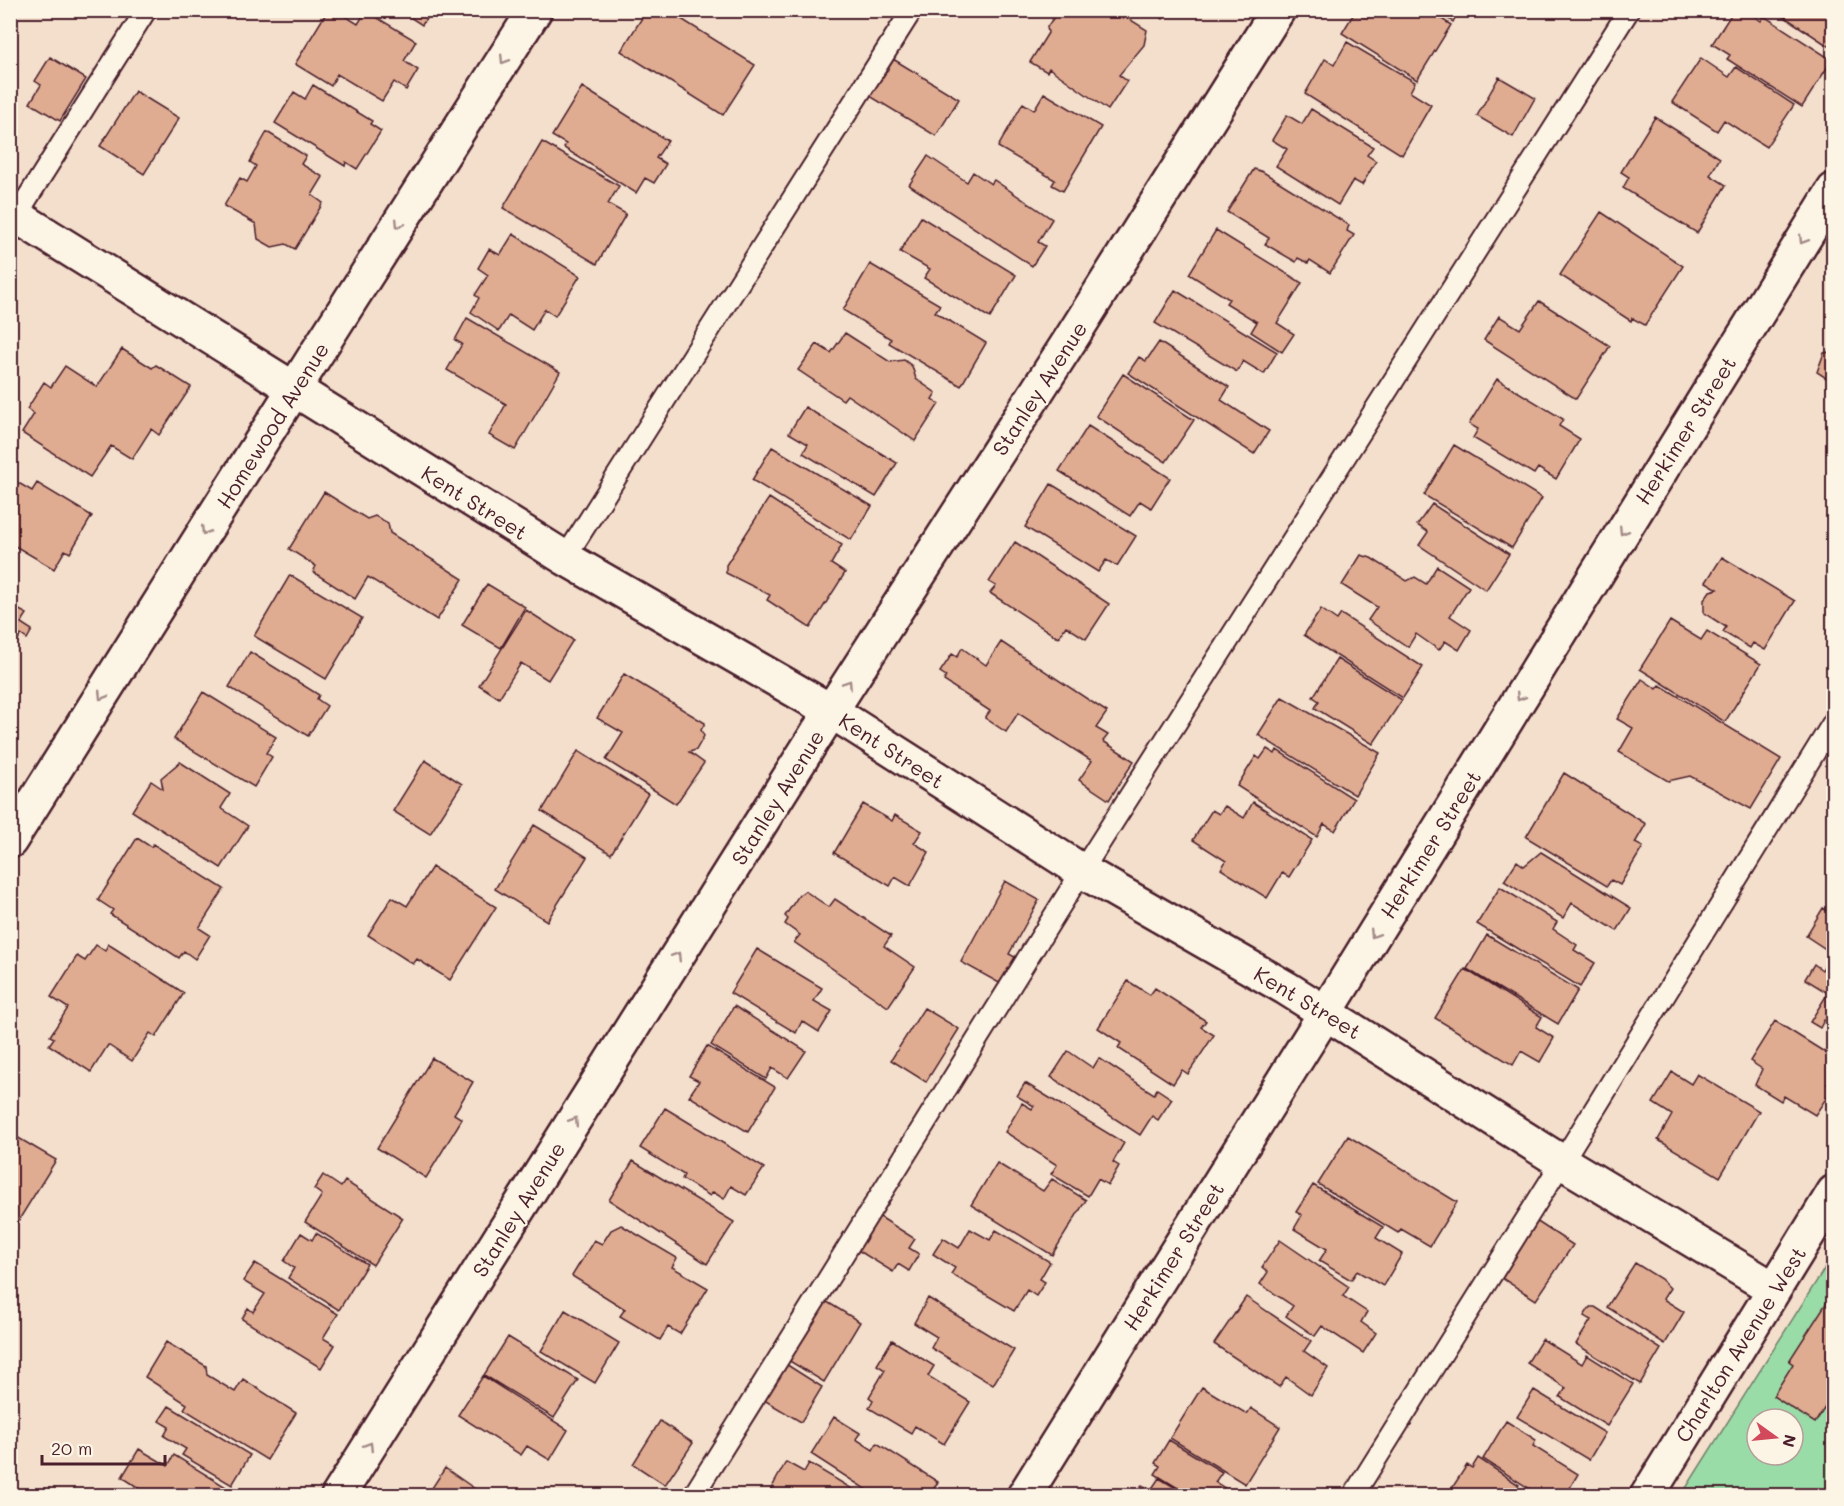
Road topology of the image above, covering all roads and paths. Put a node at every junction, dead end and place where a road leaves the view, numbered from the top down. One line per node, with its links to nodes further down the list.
1 (146, 10): 7 (lane)
2 (535, 10): 8 (street, Homewood Avenue, one-way to 8)
3 (912, 10): 9 (lane)
4 (1278, 10): 10 (street, Stanley Avenue, one-way to 4)
5 (1629, 10): 13 (lane)
6 (1833, 190): 14 (street, Herkimer Street, one-way to 14)
7 (12, 218): 8 (street, Kent Street)
8 (295, 388): 9 (street, Kent Street); 12 (street, Homewood Avenue, one-way to 12)
9 (565, 558): 10 (street, Kent Street)
10 (831, 711): 13 (street, Kent Street); 18 (street, Stanley Avenue, one-way to 10)
11 (1833, 721): 15 (lane)
12 (10, 841)
13 (1082, 872): 14 (street, Kent Street); 19 (lane)
14 (1326, 1012): 15 (street, Kent Street); 20 (street, Herkimer Street)
15 (1562, 1162): 17 (street, Kent Street); 21 (lane)
16 (1833, 1192): 17 (street, Charlton Avenue West)
17 (1774, 1289): 22 (street, Charlton Avenue West)
18 (338, 1496)
19 (693, 1496)
20 (1024, 1496)
21 (1353, 1496)
22 (1647, 1496)

